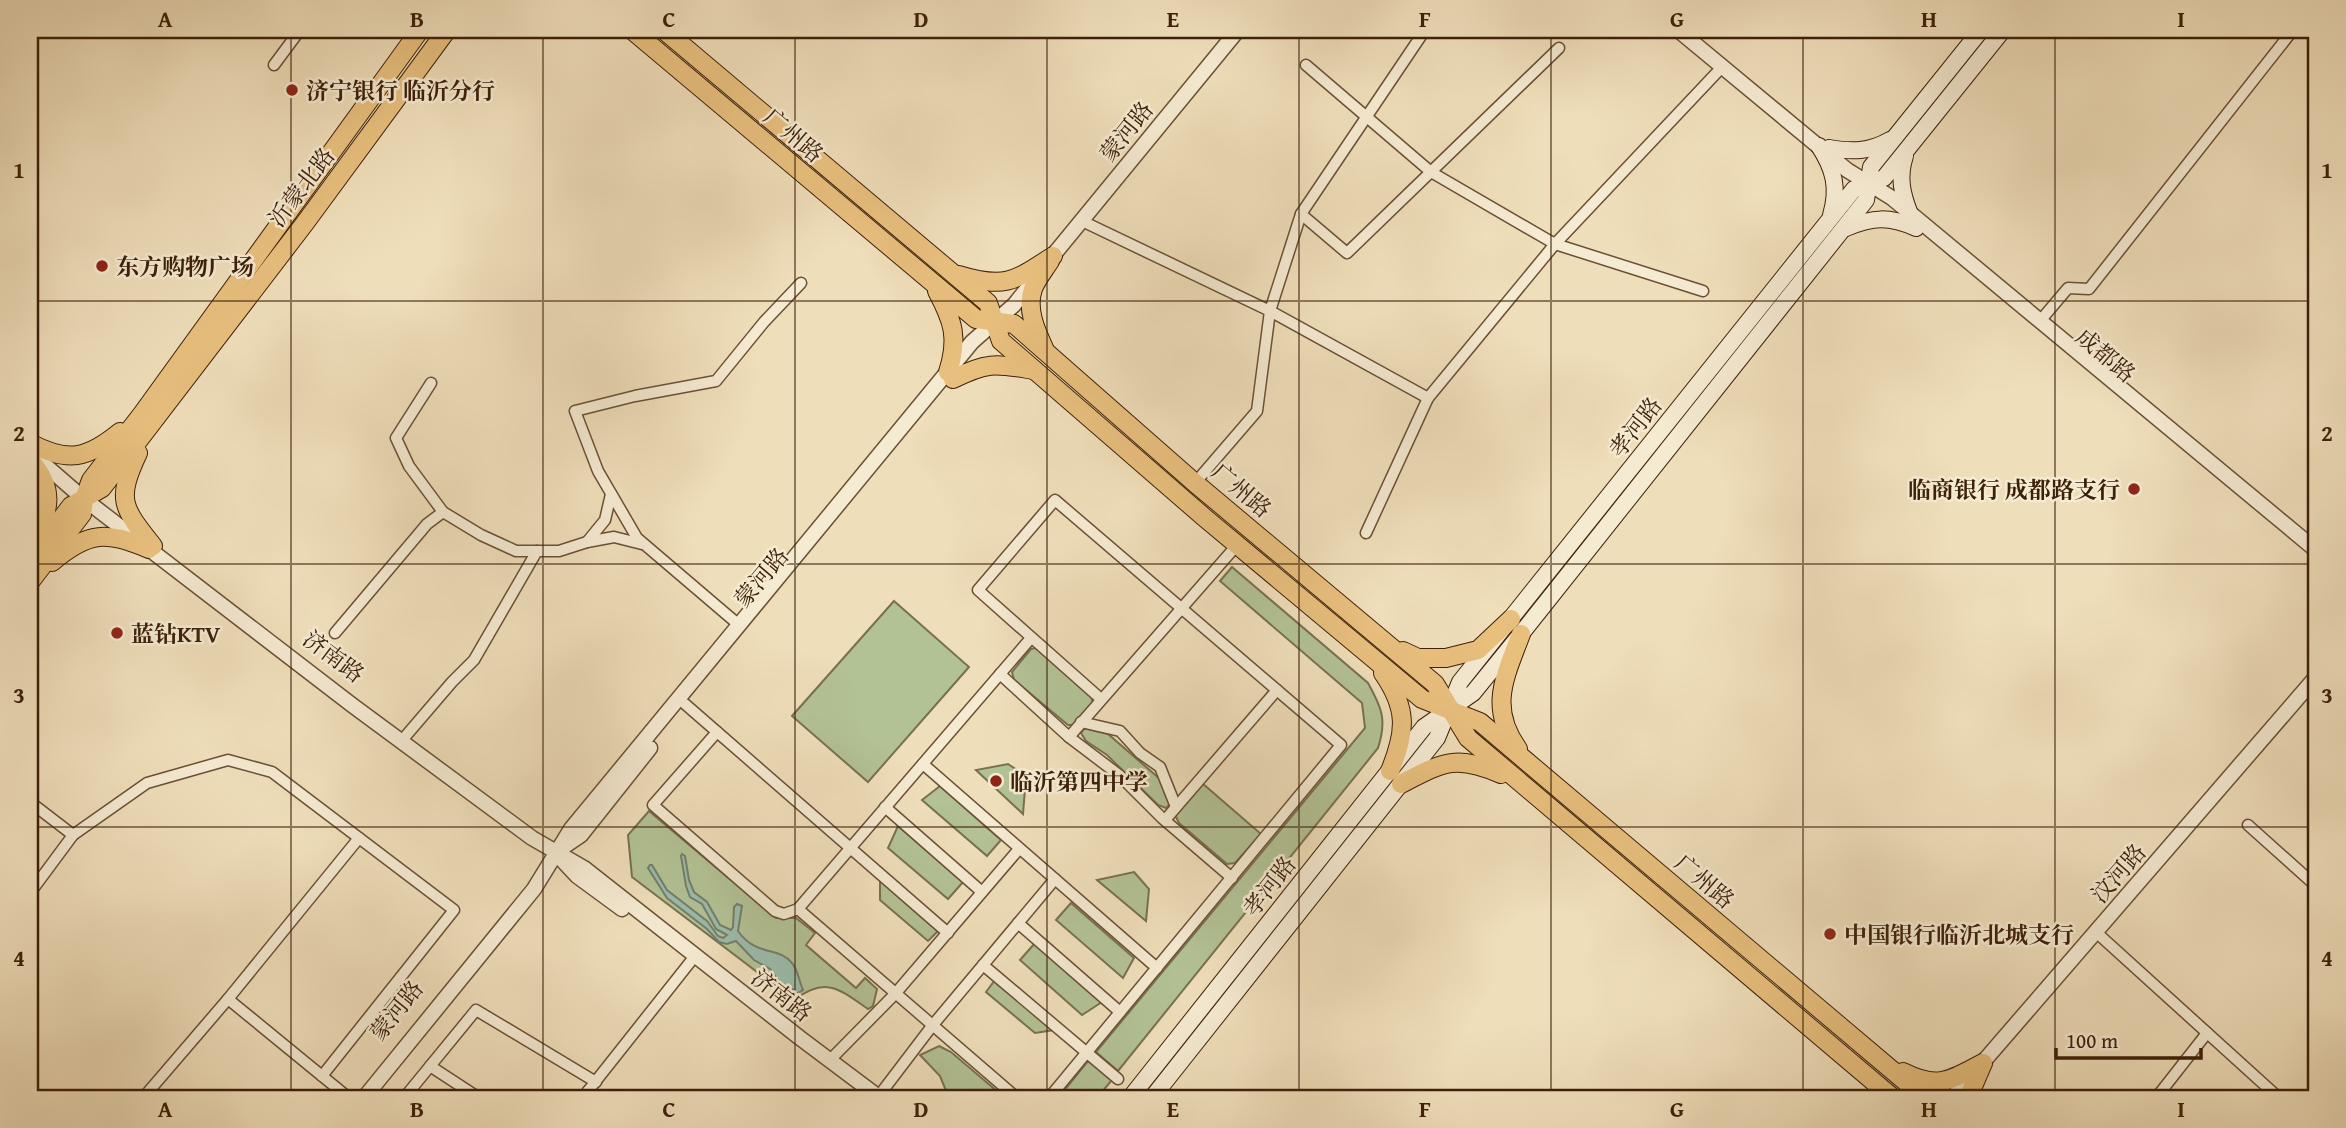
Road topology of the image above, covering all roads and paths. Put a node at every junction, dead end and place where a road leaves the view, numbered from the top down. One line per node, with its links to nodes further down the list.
1 (300, 30): 14 (street)
2 (420, 30): 42 (main road, 沂蒙北路)
3 (632, 30): 32 (main road, 广州路)
4 (664, 30): 30 (main road, 广州路)
5 (1238, 30): 25 (street, 蒙河路)
6 (1425, 30): 17 (street)
7 (1678, 30): 16 (street, 成都路)
8 (1687, 30): 19 (street, 成都路)
9 (1981, 30): 18 (main road, 孝河路)
10 (2003, 30): 20 (main road, 孝河路)
11 (2293, 30): 35 (street)
12 (446, 31): 42 (main road, 沂蒙北路)
13 (1559, 48): 21 (street)
14 (274, 65)
15 (1306, 65): 17 (street)
16 (1723, 66): 19 (street, 成都路); 28 (street)
17 (1367, 116): 21 (street); 23 (street)
18 (1895, 138): 19 (main road); 22 (main road, 孝河路)
19 (1824, 147): 22 (street, 成都路); 24 (main road)
20 (1908, 150): 22 (main road, 孝河路); 26 (main road)
21 (1431, 172): 23 (street); 28 (street)
22 (1868, 184): 24 (main road, 孝河路); 26 (street, 成都路); 27 (main road, 孝河路)
23 (1301, 214): 34 (street)
24 (1831, 217): 63 (main road, 孝河路)
25 (1082, 221): 29 (street, 蒙河路); 34 (street)
26 (1913, 221): 27 (main road); 35 (street, 成都路); 58 (street, 成都路)
27 (1844, 229): 63 (main road, 孝河路)
28 (1555, 244): 33 (street); 41 (street)
29 (1053, 257): 30 (main road); 36 (street, 蒙河路); 37 (main road)
30 (951, 272): 36 (main road, 广州路)
31 (801, 283): 47 (street)
32 (934, 285): 36 (main road, 广州路); 39 (main road)
33 (1703, 291)
34 (1270, 312): 41 (street); 46 (street)
35 (2040, 321): 55 (street, 成都路)
36 (993, 322): 37 (main road, 广州路); 38 (main road, 广州路); 39 (street, 蒙河路)
37 (1045, 351): 46 (main road, 广州路)
38 (1036, 370): 39 (main road); 53 (main road, 广州路)
39 (950, 375): 62 (street, 蒙河路); 72 (street, 蒙河路)
40 (431, 383): 49 (street)
41 (1428, 398): 50 (street)
42 (147, 418): 43 (main road); 48 (main road, 沂蒙北路); 54 (main road)
43 (30, 443)
44 (30, 452): 48 (street, 济南路)
45 (30, 460): 57 (main road)
46 (1195, 484): 66 (main road, 广州路)
47 (611, 494): 51 (street); 52 (street)
48 (84, 499): 54 (street, 济南路); 59 (main road, 沂蒙北路); 60 (main road, 沂蒙北路)
49 (443, 512): 56 (street); 64 (street)
50 (1366, 533)
51 (587, 542): 52 (street); 56 (street)
52 (644, 544): 62 (street)
53 (1237, 545): 61 (street); 67 (main road, 广州路)
54 (151, 548): 60 (main road); 77 (street, 济南路); 91 (street, 济南路)
55 (2316, 550)
56 (537, 551): 77 (street)
57 (30, 552)
58 (2316, 559)
59 (30, 560)
60 (30, 581)
61 (1181, 608): 65 (street); 70 (street); 71 (street)
62 (739, 625): 91 (street, 蒙河路)
63 (1516, 627): 66 (main road); 73 (main road, 孝河路); 79 (main road)
64 (335, 633)
65 (1031, 638): 68 (street); 71 (street)
66 (1384, 640): 73 (main road, 广州路)
67 (1371, 657): 73 (main road, 广州路); 80 (main road)
68 (1000, 674): 76 (street); 78 (street)
69 (2316, 677): 100 (street, 汶河路)
70 (1277, 690): 84 (street); 92 (street)
71 (1101, 699): 74 (street)
72 (685, 704): 75 (street); 91 (street, 蒙河路)
73 (1450, 709): 79 (main road, 广州路); 80 (main road, 孝河路); 81 (main road, 广州路)
74 (1081, 722): 76 (street); 84 (street)
75 (717, 733): 89 (street); 97 (street)
76 (1069, 737): 85 (street)
77 (404, 738): 91 (street, 济南路)
78 (923, 764): 83 (street); 90 (street)
79 (1530, 765): 110 (main road, 广州路)
80 (1396, 777): 81 (main road); 128 (main road, 孝河路); 129 (main road, 孝河路)
81 (1517, 781): 114 (main road, 广州路)
82 (30, 802): 87 (street)
83 (885, 807): 89 (street); 95 (street)
84 (1176, 807): 85 (street)
85 (1165, 820): 92 (street)
86 (2248, 825): 94 (street)
87 (73, 835): 88 (street); 96 (street)
88 (359, 838): 105 (street); 115 (street)
89 (850, 848): 97 (street); 99 (street)
90 (1019, 849): 93 (street); 95 (street)
91 (556, 853): 101 (street, 济南路); 111 (street, 济南路); 120 (street, 蒙河路); 121 (street, 蒙河路)
92 (1232, 878): 103 (street)
93 (1055, 879): 98 (street); 103 (street)
94 (2316, 886)
95 (982, 892): 99 (street)
96 (30, 893)
97 (798, 909): 104 (street)
98 (1018, 923): 102 (street); 106 (street)
99 (948, 933): 104 (street)
100 (2097, 933): 108 (street); 112 (street, 汶河路)
101 (691, 961): 117 (street); 125 (street, 济南路)
102 (984, 965): 107 (street); 109 (street)
103 (1157, 968): 106 (street)
104 (895, 994): 107 (street); 111 (street)
105 (228, 999): 115 (street); 119 (street)
106 (1120, 1012): 109 (street)
107 (932, 1026): 125 (street); 126 (street)
108 (2207, 1033): 135 (street); 136 (street)
109 (1087, 1053): 116 (street); 127 (street)
110 (1877, 1059): 112 (main road); 132 (main road, 广州路)
111 (830, 1060): 125 (street, 济南路)
112 (1983, 1063): 133 (street, 汶河路); 134 (main road)
113 (430, 1066): 117 (street); 122 (street); 123 (street)
114 (1861, 1072): 130 (main road); 131 (main road, 广州路)
115 (322, 1076): 120 (street)
116 (1118, 1079)
117 (596, 1082): 118 (street)
118 (586, 1095): 124 (street)
119 (143, 1098)
120 (351, 1098)
121 (364, 1098)
122 (404, 1098)
123 (479, 1098)
124 (600, 1098)
125 (877, 1098)
126 (1017, 1098)
127 (1049, 1098)
128 (1130, 1098)
129 (1152, 1098)
130 (1882, 1098)
131 (1894, 1098)
132 (1925, 1098)
133 (1952, 1098)
134 (1970, 1098)
135 (2155, 1098)
136 (2279, 1098)

